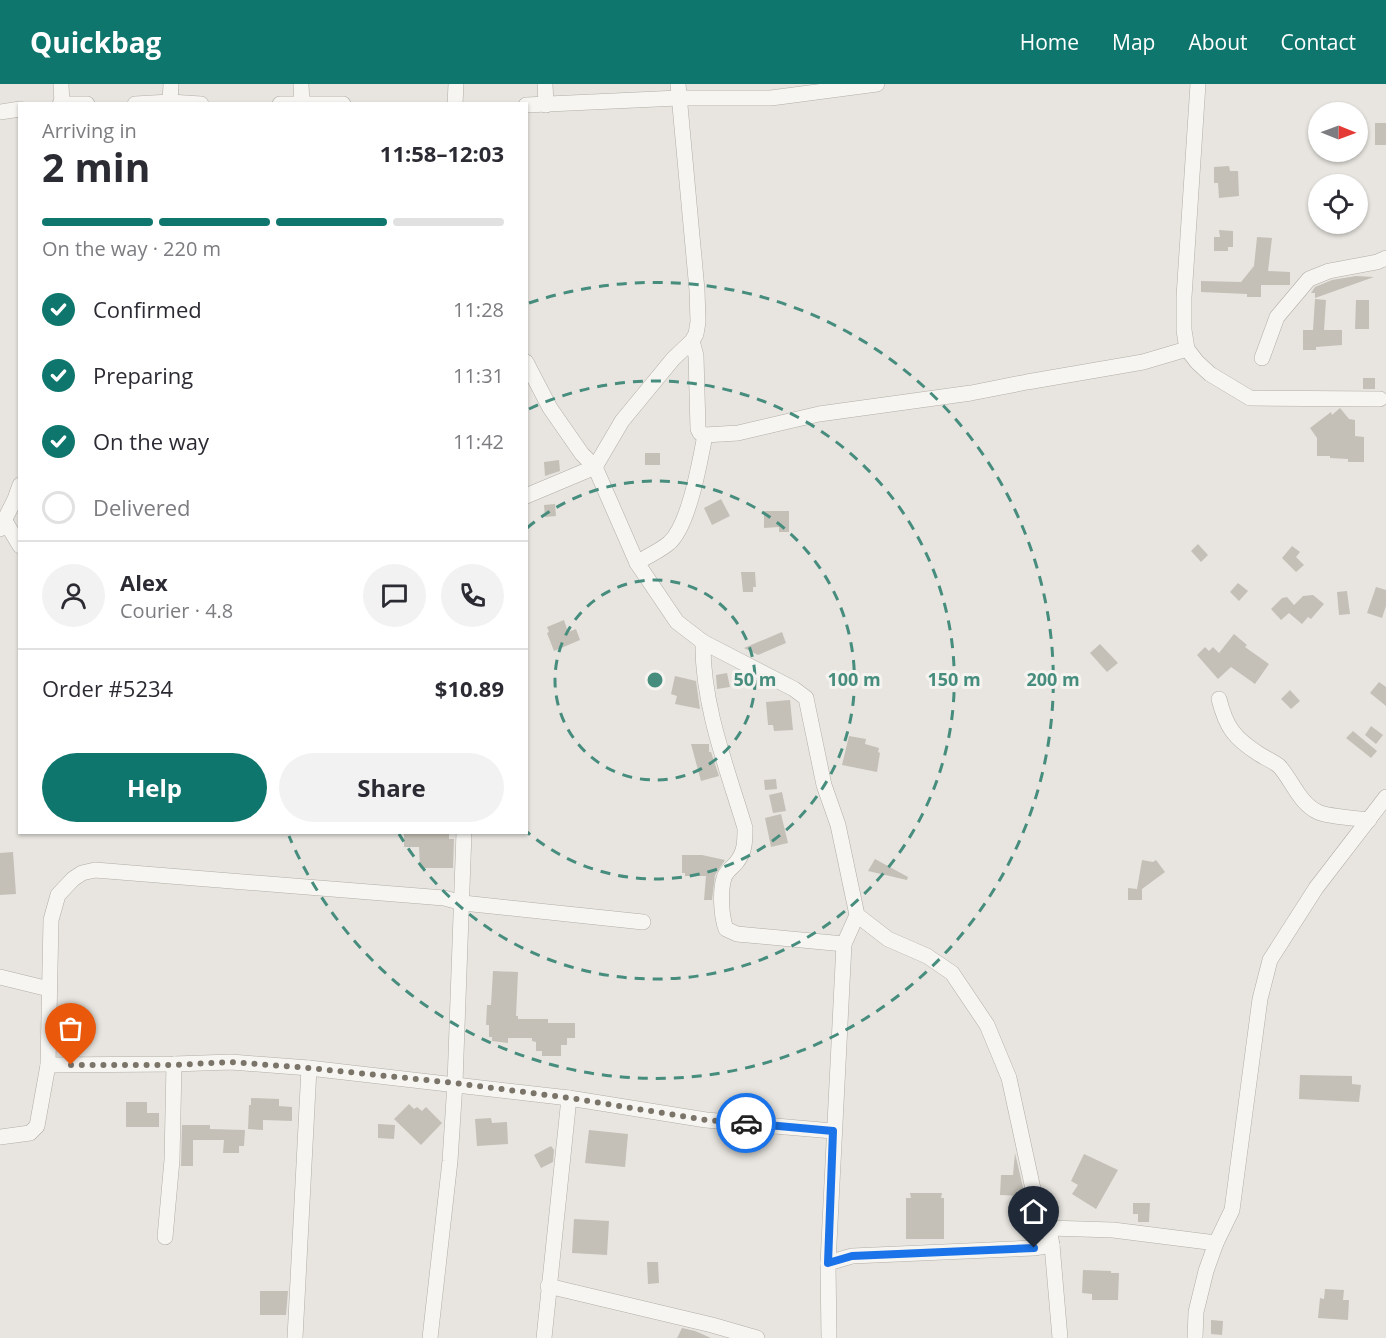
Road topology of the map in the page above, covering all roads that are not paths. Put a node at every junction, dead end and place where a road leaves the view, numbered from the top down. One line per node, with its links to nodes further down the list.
1 (61, 84): 9 (street)
2 (171, 84): 10 (street)
3 (301, 84): 11 (street)
4 (456, 84): 12 (street)
5 (545, 84): 14 (street)
6 (877, 84): 8 (street)
7 (1198, 84): 19 (street)
8 (678, 91): 14 (street); 18 (street)
9 (61, 102)
10 (170, 102)
11 (302, 102)
12 (455, 102)
13 (528, 105): 14 (street)
14 (546, 105)
15 (18, 109): 16 (street)
16 (0, 112)
17 (1386, 258): 20 (street)
18 (692, 341): 23 (street); 24 (street)
19 (1187, 349): 22 (street); 23 (street)
20 (1262, 358)
21 (528, 366): 24 (street)
22 (1380, 399)
23 (705, 435): 29 (street)
24 (595, 467): 26 (street); 29 (street)
25 (18, 489): 27 (street)
26 (528, 495)
27 (3, 525): 28 (street)
28 (18, 544)
29 (637, 563): 30 (street)
30 (703, 642): 36 (street); 38 (street)
31 (1219, 699): 33 (street)
32 (1386, 797): 33 (street)
33 (1369, 820): 50 (street)
34 (464, 834): 35 (street)
35 (463, 903): 37 (street); 40 (street); 44 (street)
36 (857, 915): 38 (street); 48 (street)
37 (643, 922)
38 (844, 944): 46 (street)
39 (0, 977): 40 (street)
40 (49, 989): 41 (street)
41 (48, 1065): 42 (street); 47 (street)
42 (174, 1065): 43 (street); 49 (street)
43 (309, 1068): 44 (street); 54 (street)
44 (455, 1083): 45 (street); 55 (street)
45 (570, 1098): 46 (street); 53 (street)
46 (833, 1131): 52 (street)
47 (0, 1137)
48 (1049, 1228): 50 (street); 51 (street)
49 (165, 1237)
50 (1216, 1243): 60 (street)
51 (1052, 1245): 52 (street); 59 (street)
52 (828, 1263): 58 (street)
53 (548, 1286): 56 (street); 57 (street)
54 (295, 1338)
55 (430, 1338)
56 (544, 1338)
57 (757, 1338)
58 (829, 1338)
59 (1060, 1338)
60 (1195, 1338)

